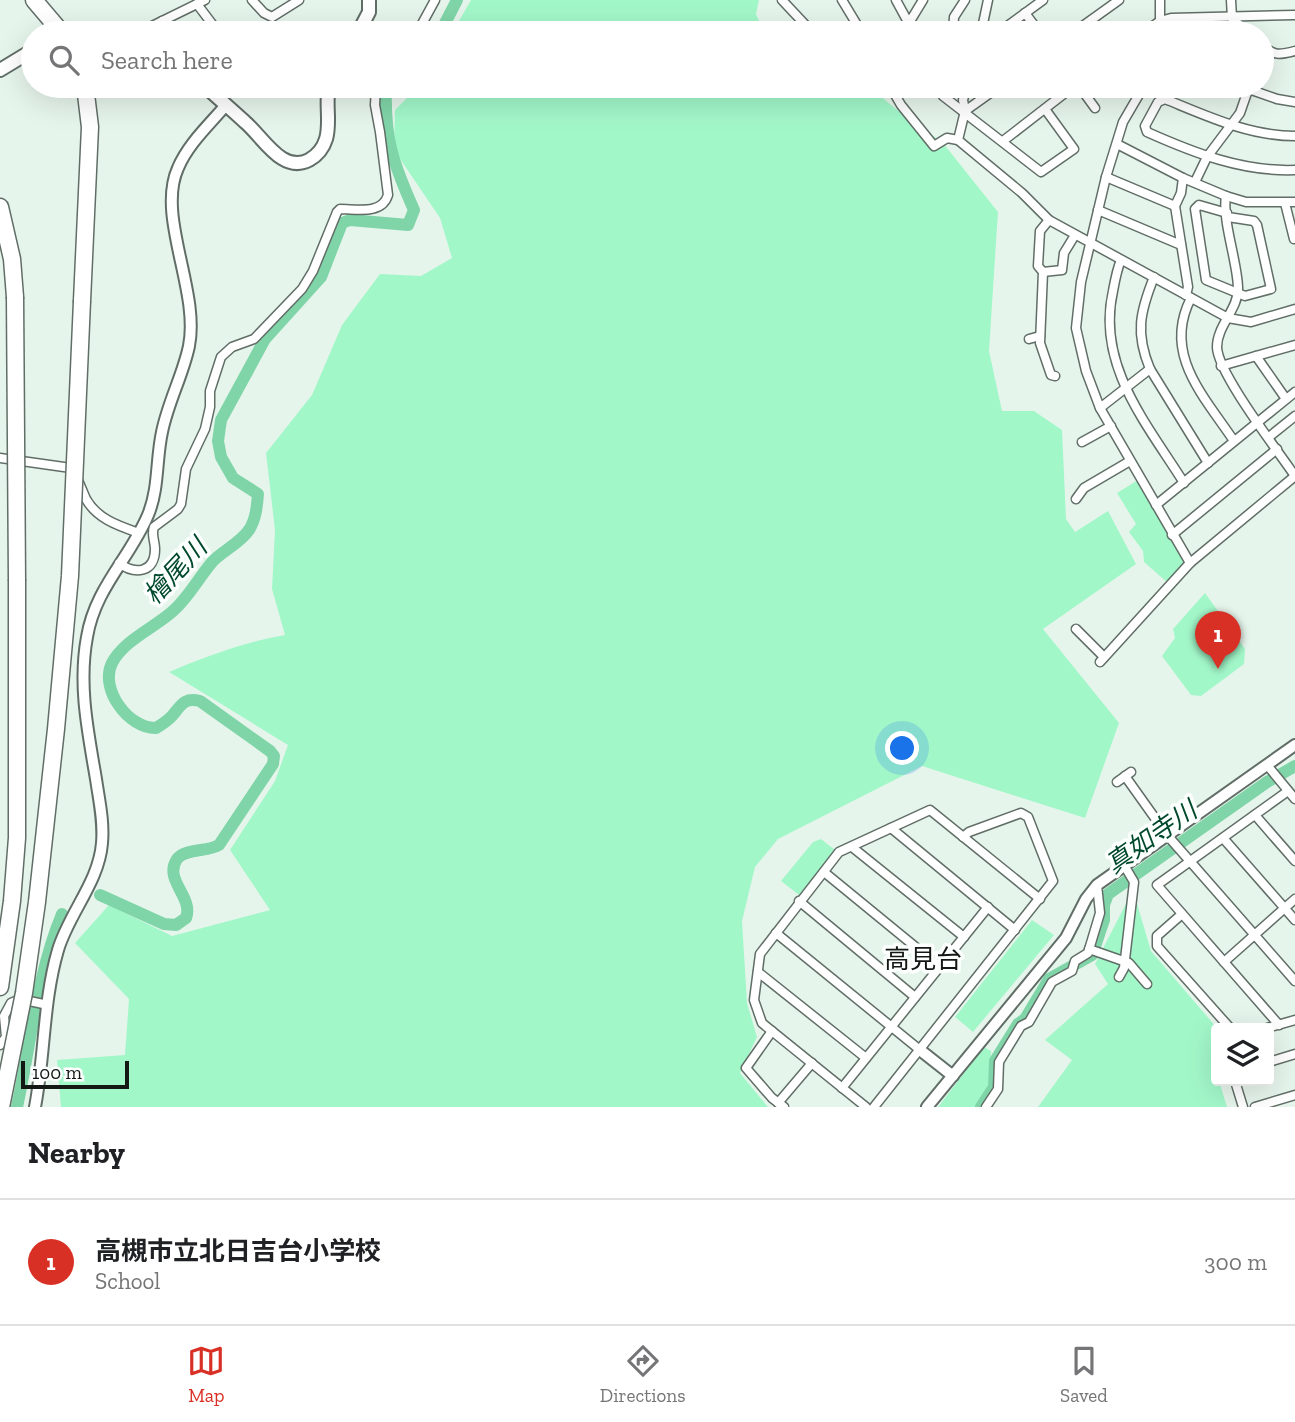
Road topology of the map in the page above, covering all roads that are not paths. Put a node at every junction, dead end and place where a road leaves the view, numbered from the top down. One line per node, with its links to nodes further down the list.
1 (34, 0): 22 (highway)
2 (205, 0): 17 (street)
3 (299, 0): 16 (street)
4 (369, 0): 25 (main road)
5 (435, 0): 26 (street)
6 (782, 0): 27 (street)
7 (842, 0): 28 (street)
8 (896, 0): 29 (street)
9 (923, 0): 30 (street)
10 (965, 0): 31 (street)
11 (988, 0): 32 (street)
12 (1043, 0): 19 (street)
13 (1119, 0): 18 (street)
14 (1160, 0): 36 (street)
15 (1231, 0): 21 (street)
16 (255, 1)
17 (197, 4): 23 (street); 24 (street)
18 (1107, 4): 35 (street)
19 (1025, 13): 33 (street); 34 (street)
20 (1295, 15): 21 (street)
21 (1232, 18): 36 (street); 37 (street)
22 (52, 21)
23 (162, 21)
24 (210, 21)
25 (364, 21)
26 (424, 21)
27 (799, 21)
28 (855, 21)
29 (908, 21)
30 (910, 21)
31 (953, 21)
32 (984, 21)
33 (1014, 21)
34 (1031, 21)
35 (1087, 21)
36 (1160, 21)
37 (1235, 21)
38 (1295, 51): 39 (street)
39 (1274, 55)
40 (21, 57): 41 (main road)
41 (0, 70)
42 (1274, 96): 55 (street)
43 (86, 98): 174 (highway, bridge)
44 (218, 98): 56 (main road)
45 (329, 98): 56 (main road)
46 (375, 98): 115 (street)
47 (897, 98): 62 (street)
48 (946, 98): 59 (street)
49 (964, 98): 59 (street)
50 (983, 98): 59 (street)
51 (1060, 98): 58 (street)
52 (1087, 98): 57 (street)
53 (1137, 98): 64 (street)
54 (1243, 98): 60 (street)
55 (1295, 102)
56 (226, 105): 113 (street)
57 (1096, 108)
58 (1045, 109): 63 (street); 63 (street)
59 (965, 111): 62 (street); 63 (street)
60 (1232, 124): 61 (street); 65 (street); 65 (street)
61 (1295, 136)
62 (958, 140): 76 (street)
63 (1003, 141)
64 (1117, 144): 67 (street); 68 (street)
65 (1207, 157): 66 (street); 69 (street)
66 (1295, 170)
67 (1106, 177): 72 (street); 74 (street)
68 (1183, 178): 69 (street); 72 (street)
69 (1195, 182): 70 (street)
70 (1226, 196): 71 (street); 75 (street)
71 (1290, 202): 78 (street)
72 (1175, 206): 80 (street)
73 (0, 207): 153 (highway, bridge)
74 (1098, 210): 79 (street); 80 (street)
75 (1227, 215): 84 (street); 84 (street); 84 (street)
76 (1049, 220): 77 (street); 82 (street)
77 (1075, 234): 79 (street); 82 (street)
78 (1294, 239)
79 (1090, 242): 81 (street); 98 (street)
80 (1181, 245): 85 (street)
81 (1121, 260): 83 (street); 95 (street)
82 (1043, 272): 88 (street)
83 (1154, 277): 85 (street); 93 (street)
84 (1238, 294): 87 (street)
85 (1188, 296): 87 (street); 104 (street)
86 (1295, 309): 87 (street)
87 (1228, 318): 92 (street)
88 (1040, 336): 89 (street); 94 (street)
89 (1029, 339)
90 (1295, 345): 91 (street)
91 (1256, 356): 92 (street); 97 (street)
92 (1221, 366): 100 (street)
93 (1150, 369): 95 (street); 108 (street)
94 (1055, 376)
95 (1125, 388): 98 (street); 110 (street)
96 (1295, 392): 97 (street)
97 (1286, 399): 100 (street)
98 (1100, 408): 101 (street)
99 (1295, 416): 102 (street)
100 (1258, 422): 102 (street); 104 (street)
101 (1111, 426): 103 (street); 107 (street)
102 (1269, 437): 105 (street)
103 (1082, 442)
104 (1234, 442): 108 (street)
105 (1277, 449): 109 (street); 114 (street)
106 (0, 458): 113 (street)
107 (1130, 461): 111 (street); 112 (street)
108 (1208, 463): 110 (street)
109 (1295, 476): 116 (street)
110 (1184, 483): 112 (street)
111 (1076, 499)
112 (1156, 505): 114 (street)
113 (139, 533): 115 (street)
114 (1172, 535): 116 (street)
115 (119, 563): 155 (street)
116 (1190, 563): 117 (street)
117 (1076, 629)
118 (1295, 745): 119 (street)
119 (1267, 765): 121 (street); 125 (street)
120 (1124, 777): 125 (street)
121 (1288, 791): 122 (street); 123 (street)
122 (1295, 799)
123 (1255, 815): 127 (street); 130 (street)
124 (891, 828): 126 (street); 128 (street); 137 (street)
125 (1167, 835): 129 (street); 131 (street)
126 (963, 837): 134 (street); 134 (street)
127 (1223, 838): 129 (street); 138 (street)
128 (852, 846): 132 (street); 144 (street)
129 (1190, 861): 139 (street); 143 (street)
130 (1295, 861)
131 (1124, 865): 133 (street); 146 (street)
132 (824, 872): 136 (street); 148 (street)
133 (1097, 885): 145 (street); 168 (street)
134 (1040, 899): 141 (street)
135 (1295, 899): 138 (street)
136 (799, 901): 142 (street); 154 (street)
137 (988, 907): 141 (street); 144 (street)
138 (1285, 909): 140 (street); 143 (street)
139 (1182, 914): 147 (street); 157 (street)
140 (1295, 920)
141 (1015, 930): 163 (street)
142 (776, 933): 149 (street); 160 (street)
143 (1255, 935): 147 (street); 151 (street)
144 (964, 937): 148 (street)
145 (1089, 949): 146 (street); 179 (street)
146 (1125, 961): 150 (street); 152 (street)
147 (1224, 962): 158 (street)
148 (940, 967): 154 (street)
149 (758, 972): 161 (street); 165 (street)
150 (1119, 977)
151 (1295, 981)
152 (1147, 984)
153 (0, 987)
154 (915, 997): 160 (street)
155 (48, 1005): 162 (street); 175 (street)
156 (1295, 1020): 158 (street)
157 (1226, 1023)
158 (1279, 1025): 159 (street)
159 (1274, 1026)
160 (891, 1027): 163 (street); 165 (street)
161 (772, 1031): 167 (street); 173 (street)
162 (0, 1045)
163 (920, 1050): 168 (street); 177 (street)
164 (1295, 1054): 166 (street)
165 (866, 1058): 170 (street)
166 (1274, 1060)
167 (812, 1063): 170 (street); 173 (street)
168 (953, 1076): 178 (street)
169 (1237, 1086): 180 (street)
170 (842, 1088): 176 (street)
171 (1295, 1095): 172 (street)
172 (1286, 1102): 181 (street)
173 (781, 1105)
174 (1, 1107)
175 (35, 1107)
176 (866, 1107)
177 (874, 1107)
178 (927, 1107)
179 (986, 1107)
180 (1243, 1107)
181 (1255, 1107)

